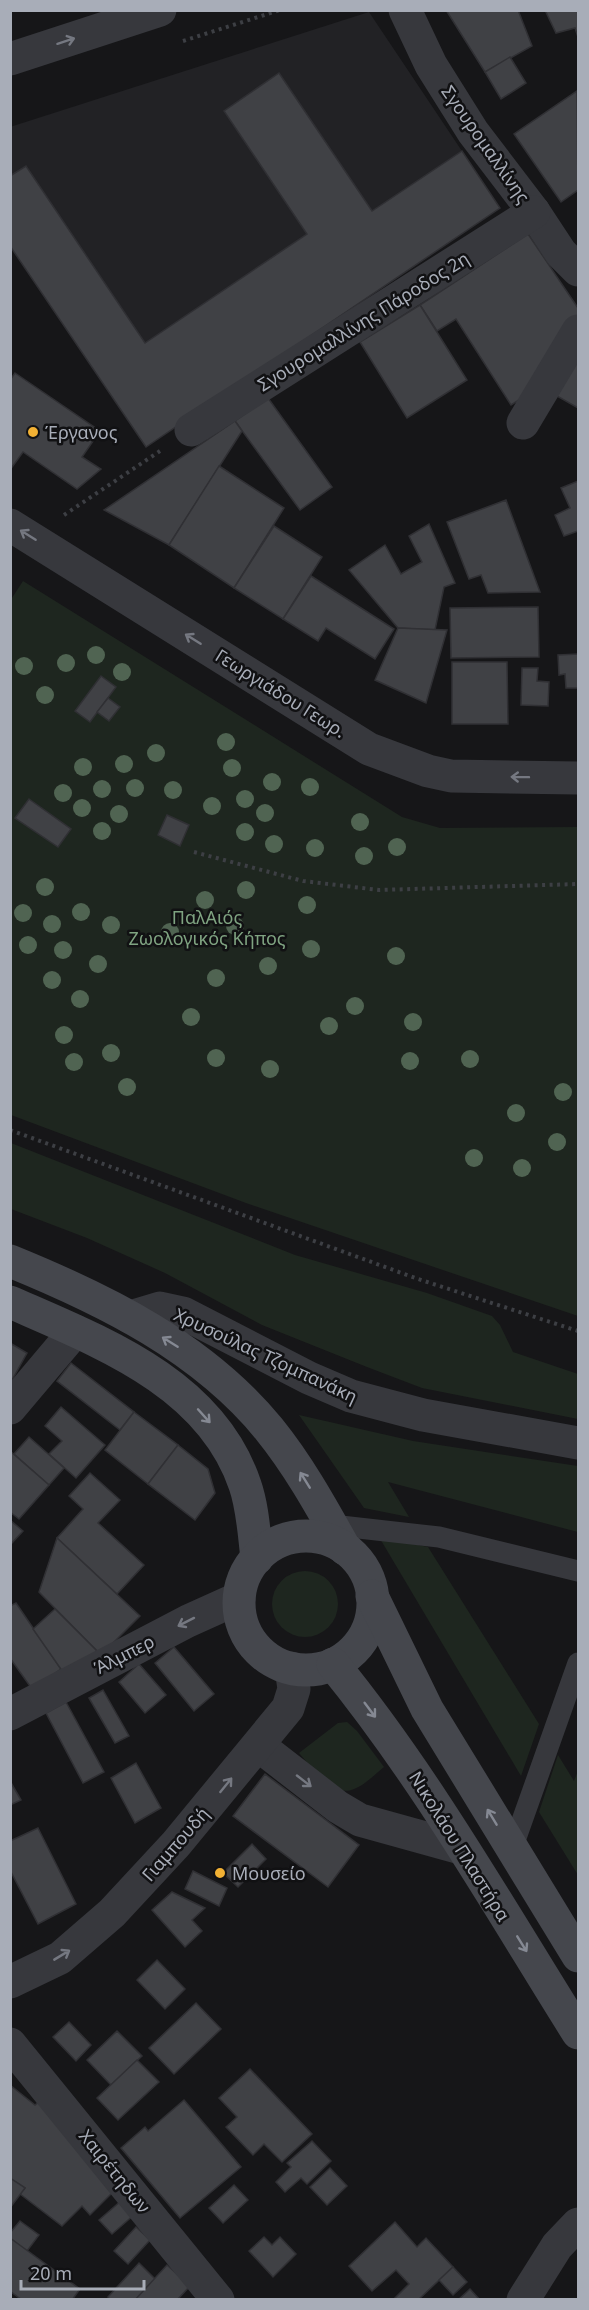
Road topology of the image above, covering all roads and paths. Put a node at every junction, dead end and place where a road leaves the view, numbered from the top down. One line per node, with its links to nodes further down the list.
1 (160, 10): 3 (street, one-way to 1)
2 (405, 10): 4 (street, Σγουρομαλλίνης)
3 (10, 59)
4 (534, 212): 5 (street, Σγουρομαλλίνης); 8 (street, Σγουρομαλλίνης Πάροδος 2η)
5 (579, 270)
6 (579, 331): 7 (street)
7 (523, 423)
8 (191, 430): 9 (path)
9 (21, 531): 10 (street, Γεωργιάδου Γεωρ., one-way to 9)
10 (579, 778)
11 (194, 852): 12 (path)
12 (579, 884)
13 (10, 1130): 18 (path)
14 (10, 1262): 16 (main road)
15 (10, 1302): 17 (main road)
16 (130, 1317): 20 (street, Χρυσούλας Τζομπανάκη); 21 (main road, one-way to 16)
17 (75, 1331): 19 (street); 22 (main road, one-way to 22)
18 (579, 1331)
19 (10, 1408)
20 (579, 1443)
21 (338, 1537): 22 (main road); 23 (lane); 24 (main road)
22 (257, 1558): 25 (main road)
23 (579, 1571)
24 (372, 1596): 27 (main road); 32 (main road, one-way to 24)
25 (239, 1598): 28 (main road); 29 (street, Άλμπερ, one-way to 29)
26 (579, 1663): 32 (lane)
27 (333, 1664): 28 (main road); 31 (main road, Νικολάου Πλαστήρα, one-way to 31)
28 (291, 1668): 30 (street, Γιαμπουδή)
29 (12, 1712)
30 (258, 1745): 31 (street, one-way to 31); 34 (street, Γιαμπουδή, one-way to 30)
31 (461, 1848): 35 (main road, Νικολάου Πλαστήρα, one-way to 35)
32 (512, 1849): 33 (main road)
33 (579, 1956)
34 (10, 1982)
35 (579, 2033)
36 (10, 2044): 38 (street, Χαιρέτηδων)
37 (579, 2224): 39 (street)
38 (218, 2300)
39 (523, 2300)

